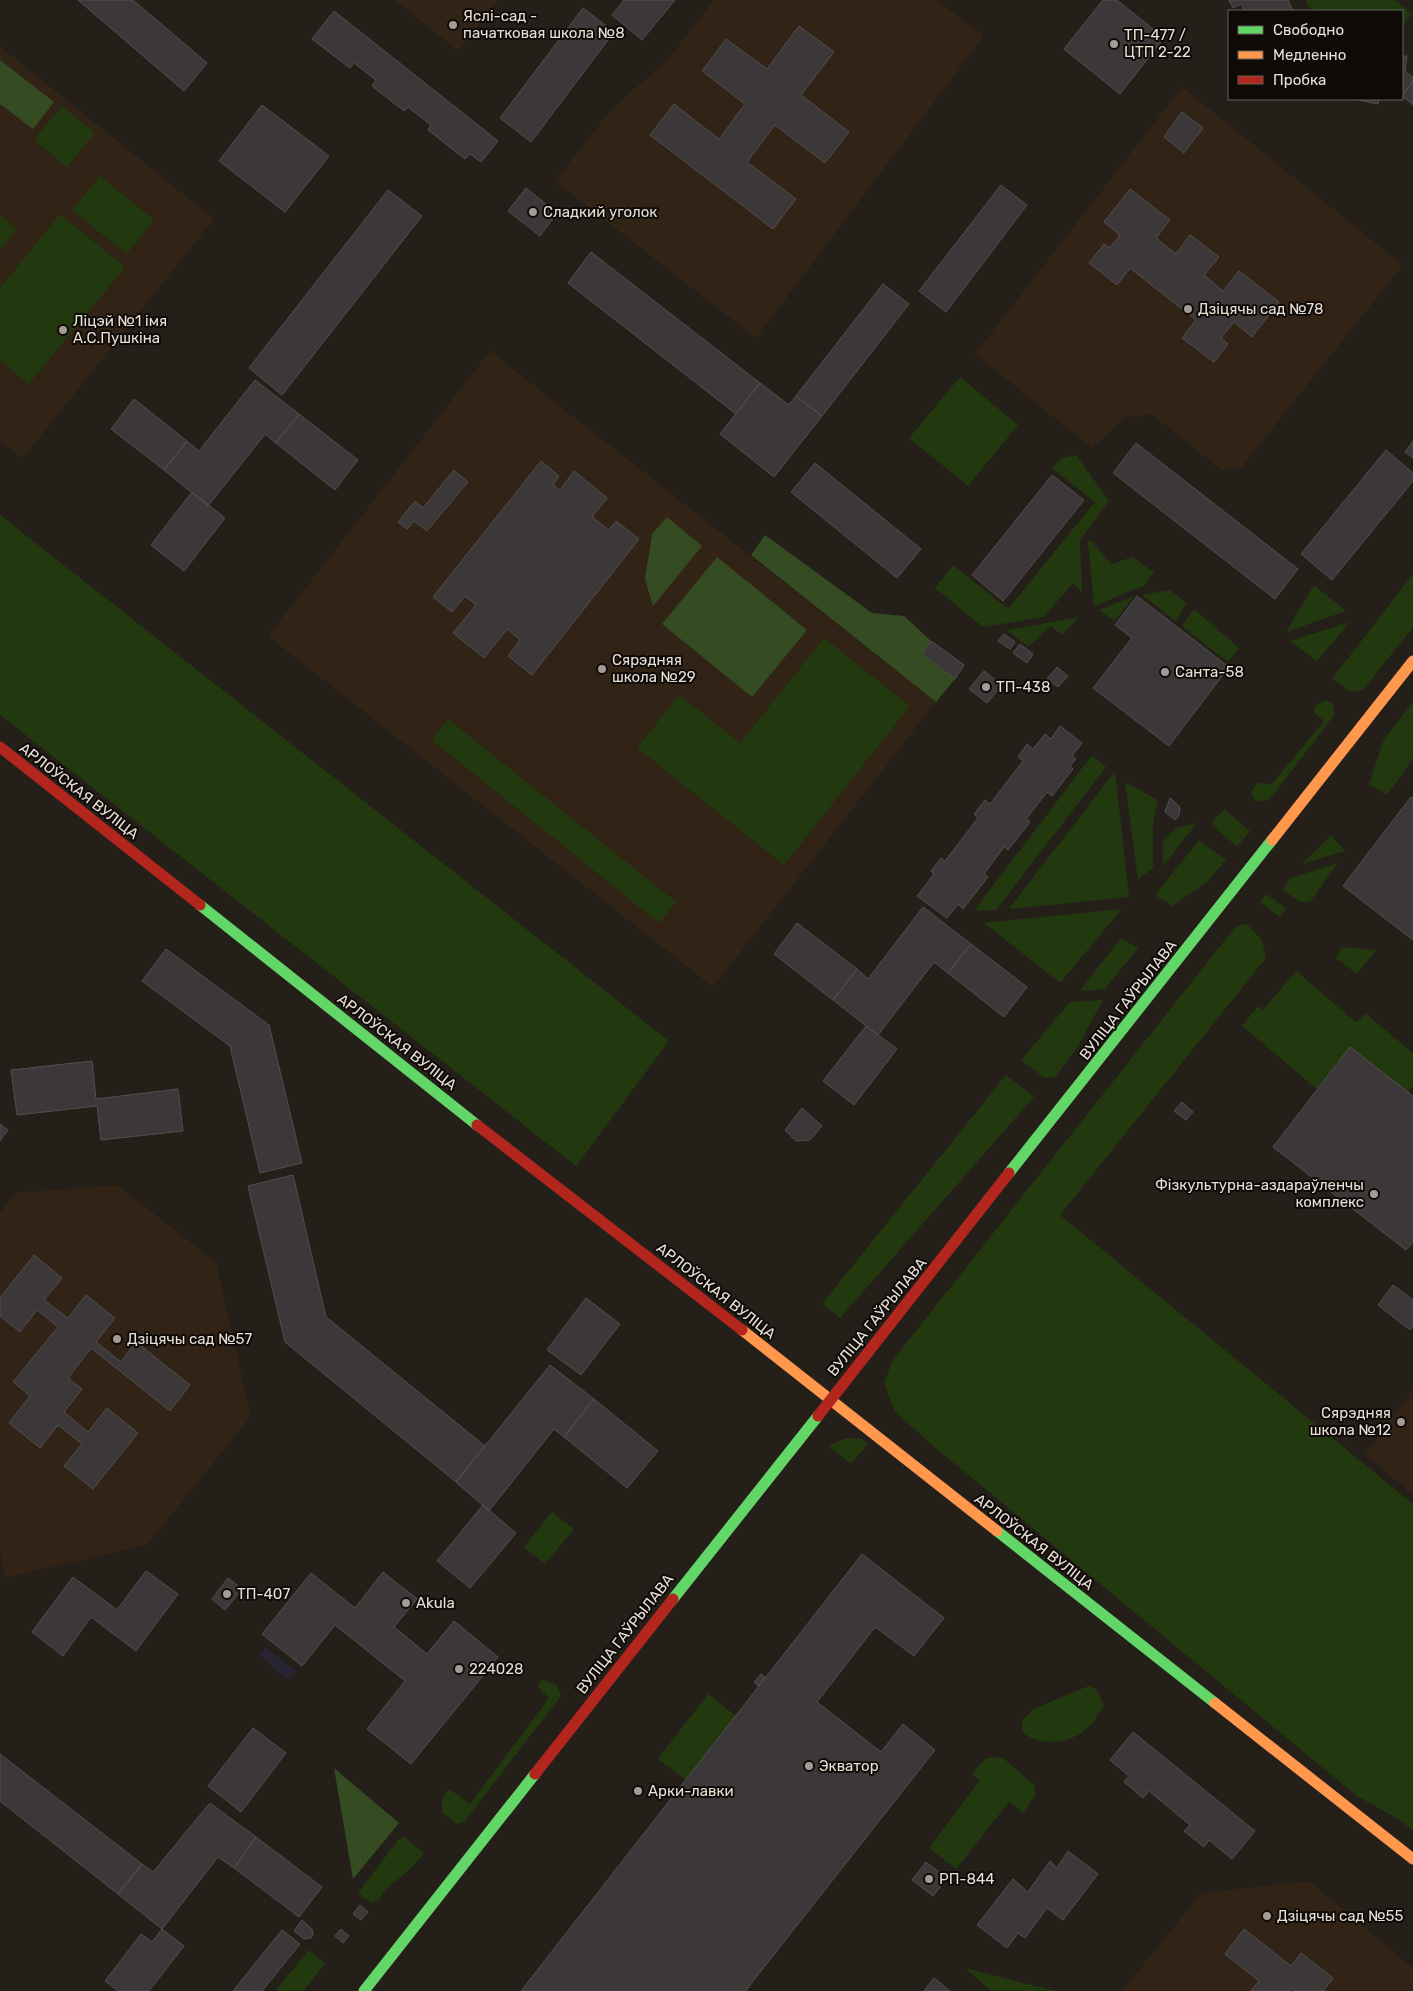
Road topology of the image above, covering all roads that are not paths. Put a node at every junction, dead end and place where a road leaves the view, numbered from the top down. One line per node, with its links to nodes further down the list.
1 (1413, 662): 3 (street, ВУЛІЦА ГАЎРЫЛАВА)
2 (0, 747): 3 (street, АРЛОЎСКАЯ ВУЛІЦА)
3 (830, 1399): 4 (street, АРЛОЎСКАЯ ВУЛІЦА); 5 (street, ВУЛІЦА ГАЎРЫЛАВА)
4 (1413, 1859)
5 (364, 1991)

